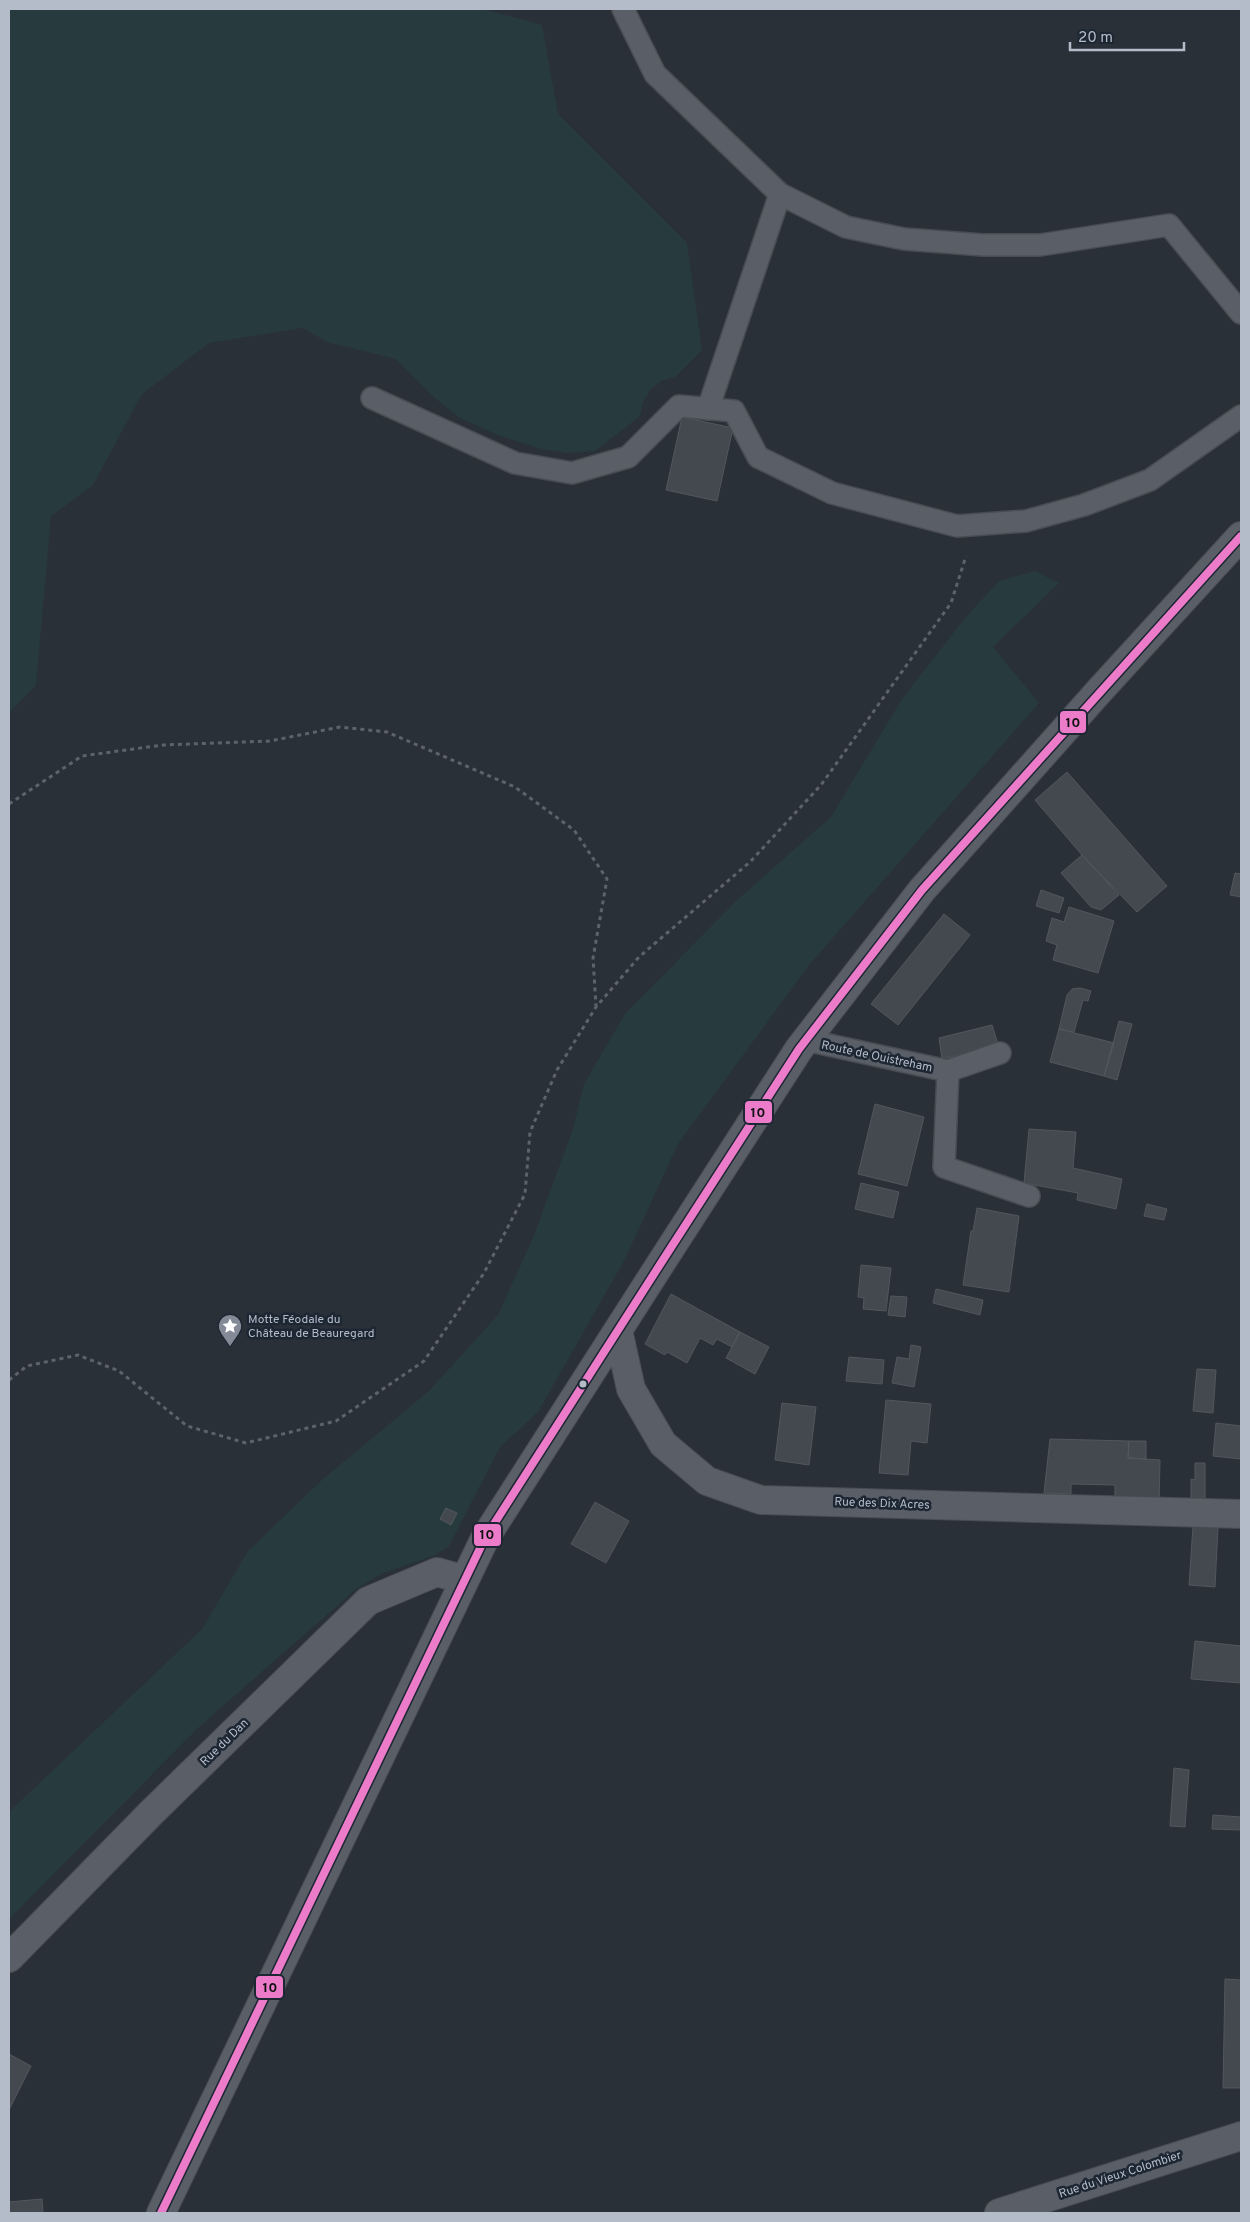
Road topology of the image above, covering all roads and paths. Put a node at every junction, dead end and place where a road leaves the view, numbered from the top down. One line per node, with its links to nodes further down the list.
1 (623, 9): 2 (lane)
2 (780, 194): 3 (lane); 5 (lane)
3 (1241, 313)
4 (372, 398): 5 (lane)
5 (708, 409): 7 (lane)
6 (1241, 416): 7 (lane)
7 (976, 525): 10 (path)
8 (1241, 536): 11 (street, Route de Ouistreham)
9 (9, 804): 10 (path)
10 (596, 1007): 16 (path)
11 (806, 1040): 13 (lane, Route de Ouistreham); 15 (street, Route de Ouistreham)
12 (1000, 1052): 13 (lane, Route de Ouistreham)
13 (948, 1071): 14 (lane, Route de Ouistreham)
14 (1028, 1196)
15 (618, 1330): 17 (street, Rue des Dix Acres); 18 (street, Route de Ouistreham)
16 (9, 1380)
17 (1241, 1514)
18 (465, 1580): 19 (street, Rue du Dan); 21 (street, Route de Ouistreham)
19 (9, 1958)
20 (1241, 2136): 22 (street, Rue du Vieux Colombier)
21 (161, 2213)
22 (999, 2213)

